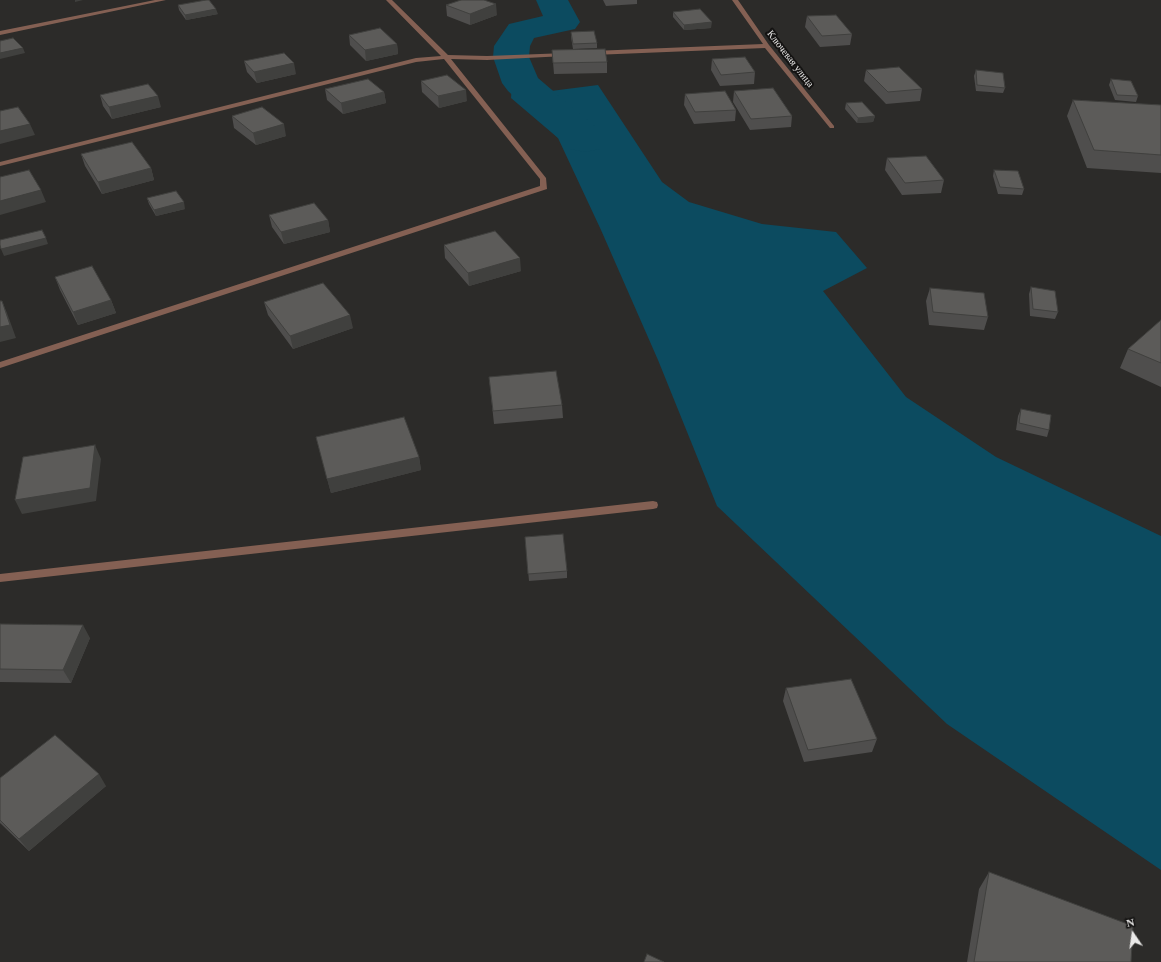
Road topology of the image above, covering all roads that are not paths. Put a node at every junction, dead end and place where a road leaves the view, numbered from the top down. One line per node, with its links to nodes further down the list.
1 (163, 0): 4 (lane)
2 (389, 0): 8 (lane)
3 (735, 0): 5 (lane, Ключевая улица)
4 (0, 33)
5 (767, 46): 6 (lane); 9 (lane, Ключевая улица)
6 (587, 53)
7 (572, 54): 8 (lane)
8 (446, 57): 10 (lane); 11 (lane)
9 (832, 127)
10 (0, 164)
11 (0, 365)
12 (652, 505): 13 (lane)
13 (0, 578)

